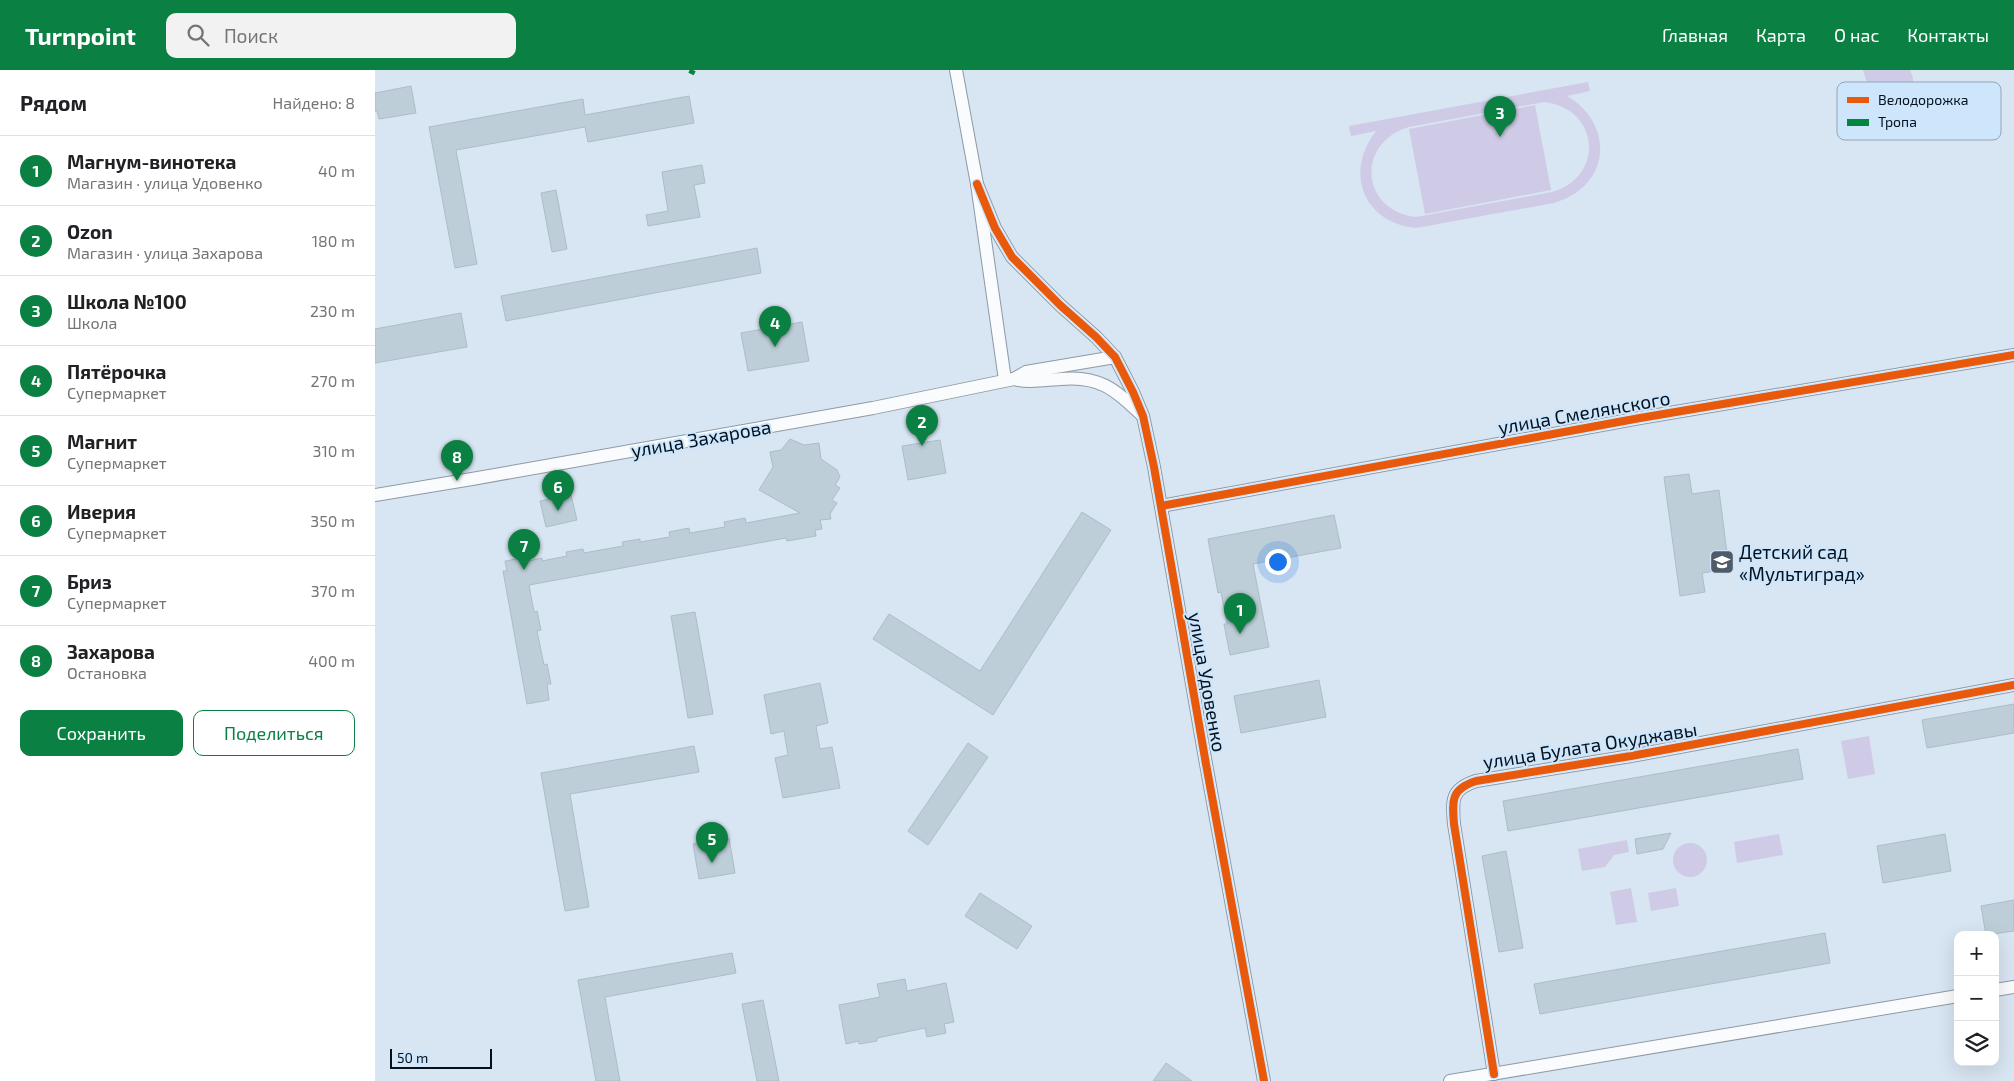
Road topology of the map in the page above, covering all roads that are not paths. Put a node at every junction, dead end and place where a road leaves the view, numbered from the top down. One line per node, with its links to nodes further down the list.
1 (956, 70): 2 (street, улица Удовенко)
2 (977, 184): 4 (street, улица Удовенко); 6 (street, улица Удовенко)
3 (2014, 355): 10 (street, улица Смелянского)
4 (1115, 357): 5 (street, улица Удовенко); 6 (street)
5 (1123, 373): 7 (street); 8 (street, улица Удовенко)
6 (1010, 380): 7 (street, улица Захарова); 9 (street, улица Захарова)
7 (1101, 382): 8 (street)
8 (1143, 416): 10 (street, улица Удовенко)
9 (375, 495)
10 (1161, 506): 16 (street, улица Удовенко)
11 (2014, 685): 15 (street, улица Булата Окуджавы)
12 (2014, 987): 13 (street)
13 (1999, 989)
14 (1954, 997): 15 (street)
15 (1494, 1074): 17 (street)
16 (1264, 1081)
17 (1451, 1081)

